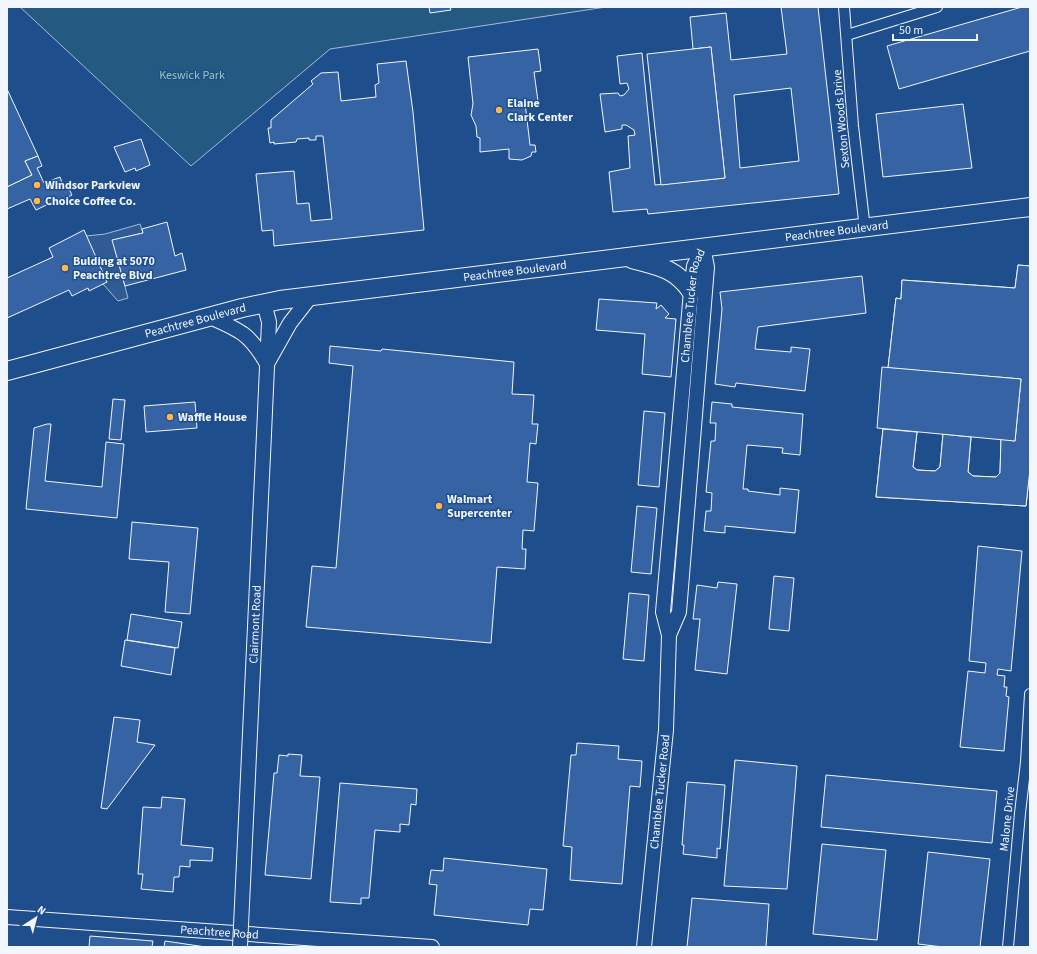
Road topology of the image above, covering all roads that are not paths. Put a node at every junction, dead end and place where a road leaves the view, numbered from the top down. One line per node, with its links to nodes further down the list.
1 (844, 7): 3 (street, Sexton Woods Drive)
2 (937, 7): 3 (street)
3 (847, 35): 5 (street, Sexton Woods Drive)
4 (1030, 207): 5 (highway, Peachtree Boulevard)
5 (865, 229): 6 (highway, Peachtree Boulevard)
6 (703, 247): 7 (highway, Peachtree Boulevard); 8 (main road, Chamblee Tucker Road); 14 (main road, Chamblee Tucker Road)
7 (624, 257): 8 (highway); 9 (highway, Peachtree Boulevard)
8 (691, 291): 14 (main road, Chamblee Tucker Road)
9 (311, 296): 10 (highway, Peachtree Boulevard); 12 (main road)
10 (264, 303): 11 (highway, Peachtree Boulevard); 12 (main road, Clairmont Road)
11 (210, 317): 12 (main road); 13 (highway, Peachtree Boulevard)
12 (267, 366): 17 (main road, Clairmont Road, bridge)
13 (7, 371)
14 (669, 635): 19 (main road, Chamblee Tucker Road)
15 (1030, 694): 20 (street, Malone Drive)
16 (7, 917): 18 (main road, Peachtree Road)
17 (240, 947)
18 (432, 947)
19 (644, 947)
20 (1008, 947)

